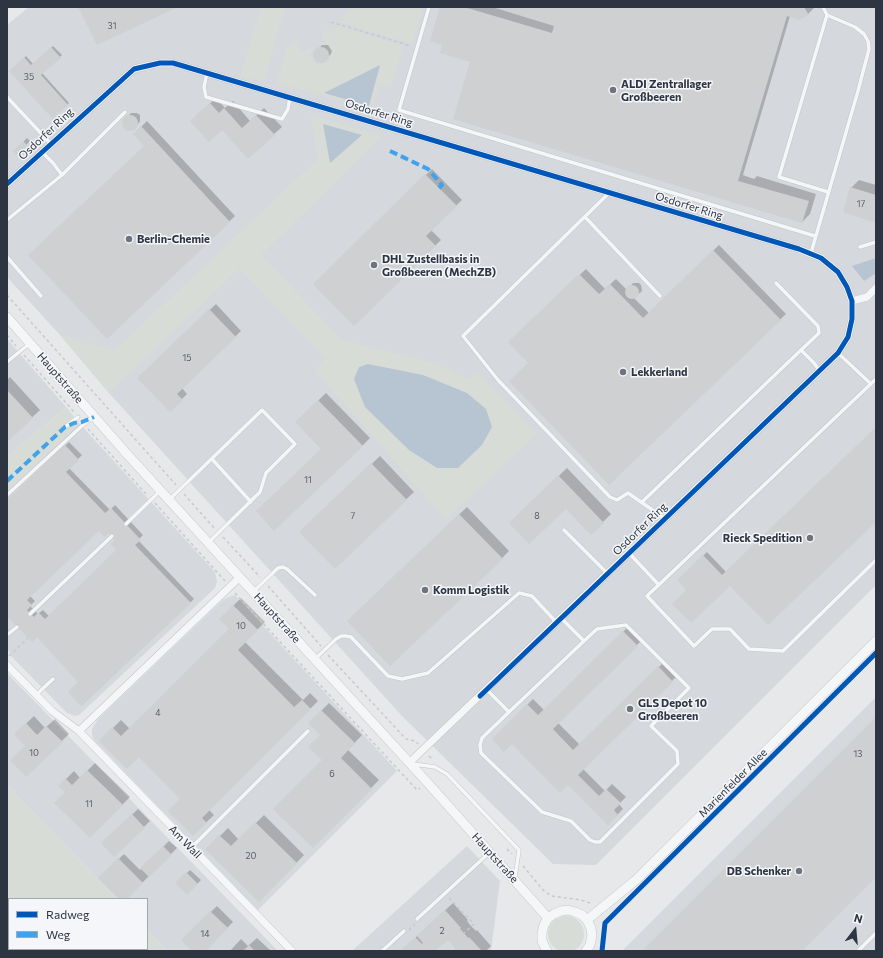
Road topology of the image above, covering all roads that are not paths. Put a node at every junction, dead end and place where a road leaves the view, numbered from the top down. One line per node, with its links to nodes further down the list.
1 (429, 7): 16 (lane)
2 (823, 7): 3 (lane)
3 (827, 15): 13 (lane); 13 (lane)
4 (207, 73): 6 (street, Osdorfer Ring); 6 (lane); 8 (street, Osdorfer Ring)
5 (7, 97): 8 (lane)
6 (290, 97): 12 (street, Osdorfer Ring)
7 (125, 112): 10 (lane)
8 (51, 144): 9 (street, Osdorfer Ring)
9 (42, 152): 10 (lane); 11 (street, Osdorfer Ring)
10 (62, 175): 15 (lane)
11 (7, 184)
12 (609, 192): 14 (lane); 19 (street, Osdorfer Ring)
13 (828, 192): 16 (lane)
14 (585, 217): 24 (lane); 42 (lane)
15 (7, 220)
16 (816, 236): 19 (lane)
17 (876, 242): 18 (lane)
18 (860, 247)
19 (811, 253): 25 (street, Osdorfer Ring)
20 (7, 257): 23 (lane)
21 (776, 284): 28 (lane)
22 (876, 288): 25 (street)
23 (41, 296)
24 (660, 296)
25 (852, 301): 29 (street, Osdorfer Ring)
26 (7, 317): 27 (street, Hauptstraße)
27 (30, 343): 30 (lane); 34 (street, Hauptstraße)
28 (801, 350): 31 (lane); 42 (lane)
29 (838, 353): 31 (street, Osdorfer Ring); 33 (lane)
30 (7, 362)
31 (820, 371): 43 (street, Osdorfer Ring)
32 (876, 379): 33 (lane)
33 (870, 384): 52 (lane)
34 (94, 416): 38 (street, Hauptstraße); 39 (lane)
35 (78, 417): 36 (lane)
36 (65, 427)
37 (212, 459): 40 (lane); 41 (lane); 41 (lane)
38 (161, 490): 40 (street, Hauptstraße); 44 (lane)
39 (7, 495)
40 (170, 499): 47 (street, Hauptstraße)
41 (251, 502): 47 (lane)
42 (642, 502): 43 (lane)
43 (665, 519): 48 (street, Osdorfer Ring)
44 (126, 524)
45 (564, 530): 50 (lane)
46 (112, 536): 55 (lane)
47 (209, 542): 51 (street, Hauptstraße)
48 (629, 553): 50 (street, Osdorfer Ring); 52 (lane)
49 (876, 560): 52 (lane)
50 (607, 574): 56 (street, Osdorfer Ring)
51 (240, 577): 53 (street, Hauptstraße); 67 (street)
52 (659, 585)
53 (253, 591): 54 (lane); 61 (street, Hauptstraße)
54 (315, 595)
55 (30, 614)
56 (559, 621): 59 (lane); 61 (lane); 64 (street, Osdorfer Ring)
57 (17, 626): 58 (lane)
58 (7, 635)
59 (584, 641): 66 (lane); 66 (lane)
60 (876, 641): 75 (street, Marienfelder Allee)
61 (314, 660): 69 (street, Hauptstraße)
62 (7, 665): 65 (street, Am Wall)
63 (53, 679): 65 (lane)
64 (487, 690): 66 (lane); 69 (street, Osdorfer Ring)
65 (36, 695): 67 (street, Am Wall)
66 (509, 712)
67 (79, 731): 70 (street, Am Wall)
68 (308, 731): 70 (lane)
69 (410, 763): 71 (street, Hauptstraße); 72 (lane)
70 (191, 848): 78 (street, Am Wall)
71 (490, 853): 72 (street, Hauptstraße); 74 (lane)
72 (514, 880): 73 (street, Hauptstraße)
73 (548, 918): 75 (street); 80 (street)
74 (417, 919)
75 (587, 920): 81 (street)
76 (404, 931): 79 (lane)
77 (876, 933): 82 (lane)
78 (292, 951)
79 (382, 951)
80 (548, 951)
81 (586, 951)
82 (858, 951)

